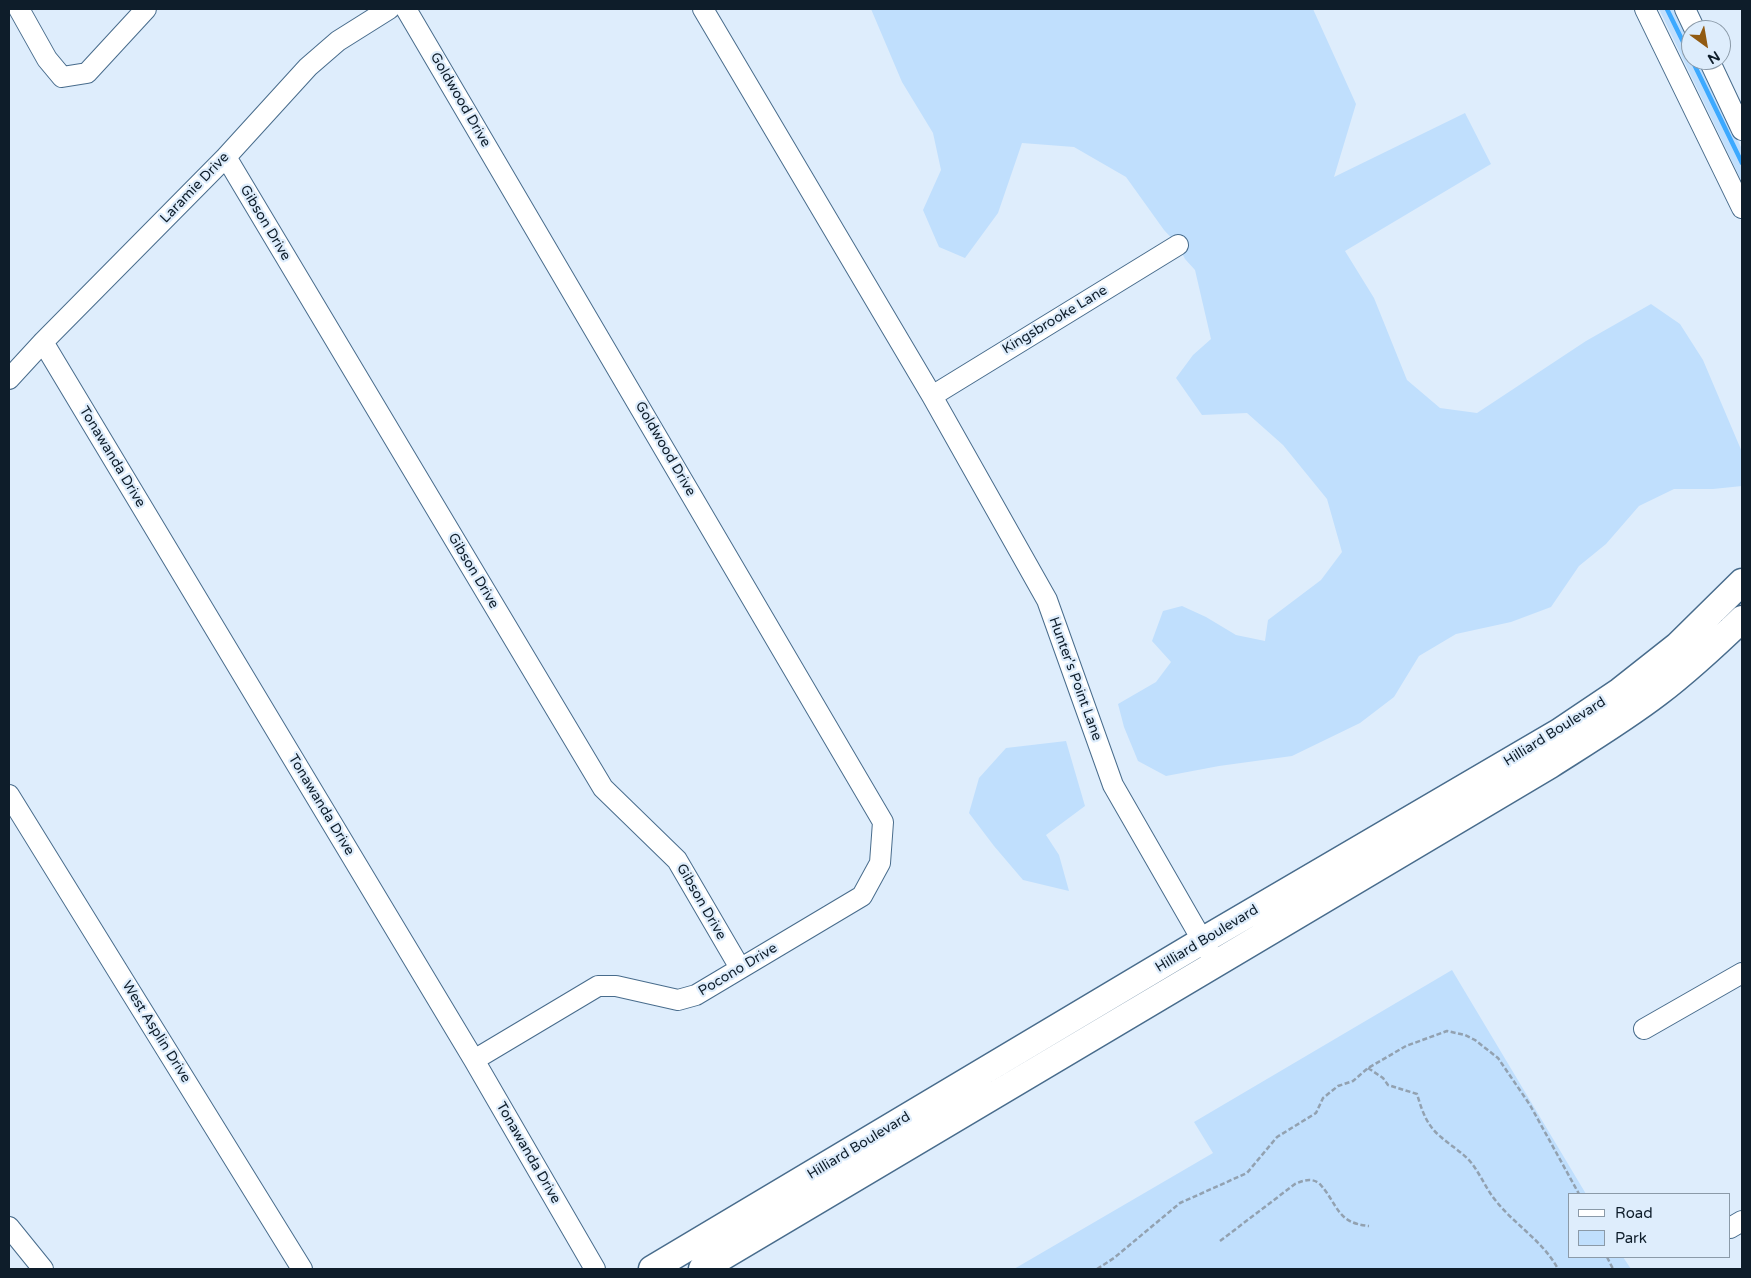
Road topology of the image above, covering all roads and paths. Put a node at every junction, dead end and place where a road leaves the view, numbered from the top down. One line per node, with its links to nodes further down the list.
1 (19, 9): 2 (street)
2 (146, 9)
3 (389, 9): 9 (street, Laramie Drive)
4 (406, 9): 18 (street, Goldwood Drive)
5 (703, 9): 14 (street, Hunter's Point Lane)
6 (1645, 9): 10 (street)
7 (1715, 70): 8 (street)
8 (1742, 130)
9 (226, 157): 12 (street, Laramie Drive); 20 (street, Gibson Drive)
10 (1742, 208)
11 (1178, 245): 14 (street, Kingsbrooke Lane)
12 (43, 342): 13 (street, Laramie Drive); 23 (street, Tonawanda Drive)
13 (9, 380)
14 (932, 396): 19 (street, Hunter's Point Lane)
15 (1742, 582): 19 (main road, Hilliard Boulevard)
16 (1742, 620): 19 (main road, Hilliard Boulevard)
17 (9, 795): 32 (street, West Asplin Drive)
18 (862, 896): 20 (street, Pocono Drive)
19 (1209, 952): 34 (main road, Hilliard Boulevard); 35 (main road, Hilliard Boulevard)
20 (740, 968): 23 (street, Pocono Drive)
21 (1742, 972): 22 (street)
22 (1644, 1029)
23 (474, 1060): 33 (street, Tonawanda Drive)
24 (1368, 1068): 25 (path); 36 (path); 37 (path)
25 (1578, 1193)
26 (1742, 1221): 29 (street)
27 (1369, 1226): 30 (path)
28 (9, 1227): 31 (street)
29 (1731, 1227)
30 (1220, 1241)
31 (43, 1269)
32 (302, 1269)
33 (595, 1269)
34 (652, 1269)
35 (702, 1269)
36 (1096, 1269)
37 (1558, 1269)

